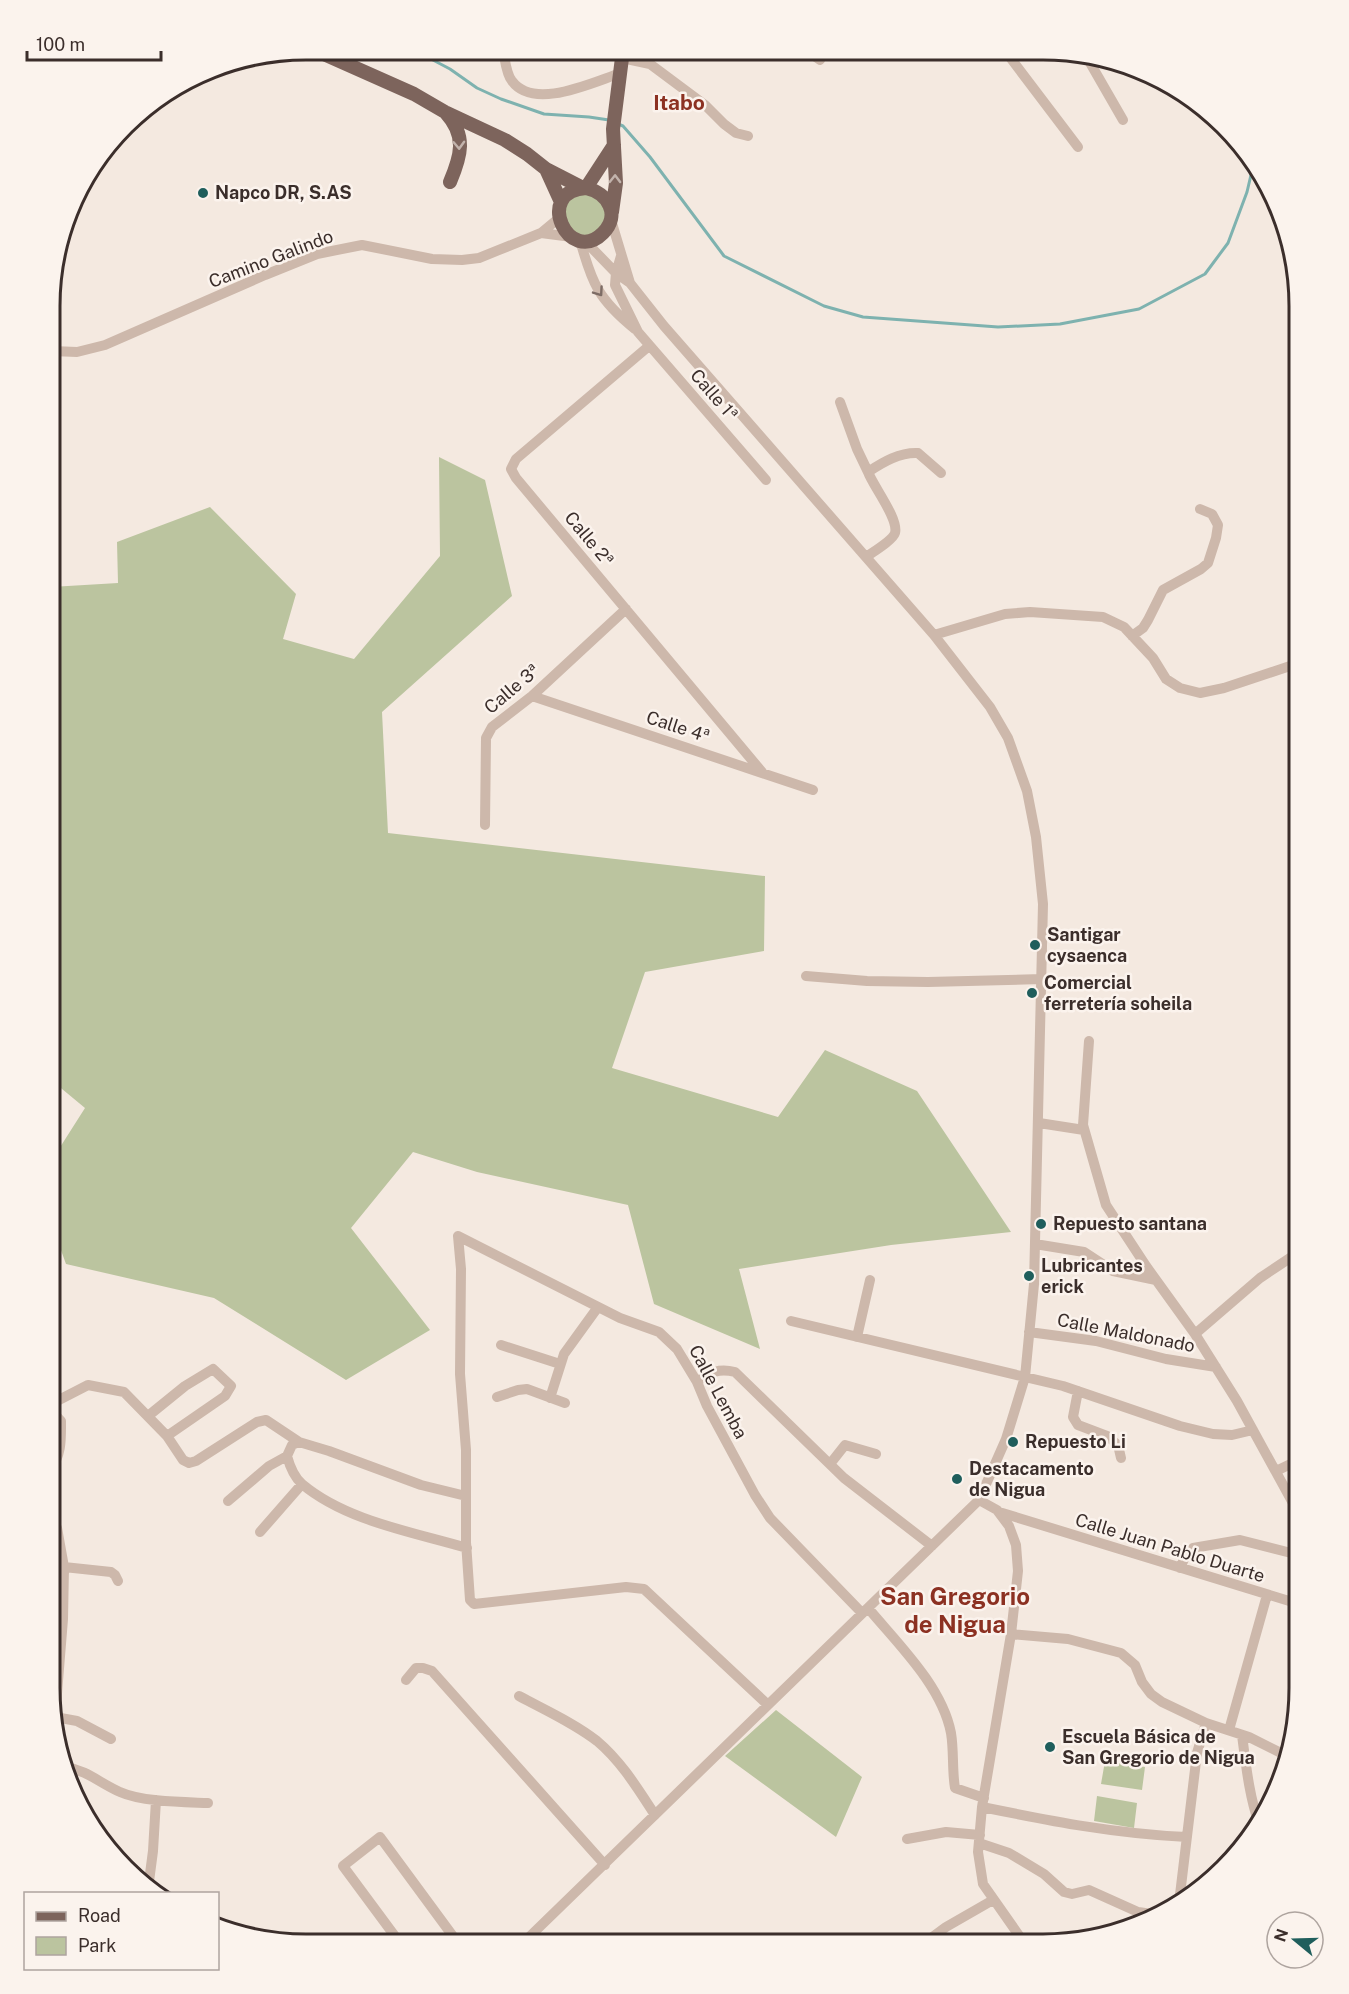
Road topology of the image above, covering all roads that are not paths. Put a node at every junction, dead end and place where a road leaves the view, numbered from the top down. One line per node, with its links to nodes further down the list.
1 (338, 60): 8 (main road)
2 (505, 60): 7 (street)
3 (622, 60): 7 (main road)
4 (639, 60): 10 (street)
5 (1012, 60): 12 (street)
6 (1090, 65): 9 (street)
7 (621, 73): 11 (main road)
8 (445, 112): 13 (main road); 14 (main road, one-way to 14)
9 (1123, 120)
10 (748, 136)
11 (614, 145): 15 (main road); 17 (main road, one-way to 11)
12 (1078, 147)
13 (546, 169): 15 (main road); 16 (main road)
14 (450, 182)
15 (584, 188): 16 (main road); 17 (main road)
16 (561, 202): 18 (main road)
17 (611, 216): 20 (main road); 21 (street)
18 (559, 218): 19 (street, Camino Galindo); 20 (main road)
19 (541, 234): 20 (street, Camino Galindo); 26 (street, Camino Galindo)
20 (579, 239): 22 (street); 24 (street, Calle 1ª, one-way to 24)
21 (621, 256): 22 (street, Calle 1ª); 23 (street)
22 (616, 273): 23 (street); 24 (street, Calle 1ª)
23 (630, 283): 32 (street)
24 (638, 332): 25 (street, Calle 1ª)
25 (649, 346): 30 (street, Calle 1ª); 33 (street, Calle 2ª)
26 (60, 351)
27 (840, 402): 28 (street)
28 (868, 472): 29 (street); 32 (street)
29 (941, 473)
30 (766, 480)
31 (1200, 509): 35 (street)
32 (866, 557): 34 (street)
33 (626, 609): 37 (street, Calle 3ª); 38 (street, Calle 2ª)
34 (934, 635): 35 (street); 42 (street)
35 (1132, 636): 36 (street)
36 (1289, 666)
37 (532, 696): 38 (street, Calle 4ª); 40 (street, Calle 3ª)
38 (762, 772): 39 (street, Calle 4ª)
39 (813, 790)
40 (484, 825)
41 (806, 975): 42 (street)
42 (1042, 979): 44 (street)
43 (1089, 1041): 45 (street)
44 (1039, 1123): 45 (street); 46 (street)
45 (1084, 1130): 49 (street)
46 (1035, 1244): 49 (street); 52 (street)
47 (1289, 1259): 53 (street)
48 (870, 1280): 54 (street)
49 (1156, 1280): 53 (street)
50 (598, 1306): 56 (street); 59 (street, Calle Lemba); 79 (street, Calle Lemba)
51 (791, 1321): 54 (street)
52 (1029, 1332): 57 (street, Calle Maldonado); 58 (street)
53 (1195, 1334): 57 (street)
54 (857, 1337): 58 (street)
55 (501, 1345): 56 (street)
56 (560, 1364): 62 (street)
57 (1216, 1367): 67 (street)
58 (1024, 1377): 60 (street); 80 (street)
59 (697, 1382): 74 (street); 94 (street, Calle Lemba)
60 (1078, 1391): 67 (street); 73 (street)
61 (497, 1397): 62 (street)
62 (550, 1398): 64 (street)
63 (60, 1399): 65 (street)
64 (564, 1403)
65 (147, 1416): 68 (street); 68 (street)
66 (60, 1420): 70 (street)
67 (1253, 1430): 76 (street)
68 (166, 1436): 69 (street)
69 (299, 1442): 72 (street); 79 (street)
70 (60, 1450)
71 (876, 1454): 74 (street)
72 (287, 1456): 77 (street); 81 (street)
73 (1121, 1458)
74 (830, 1464): 85 (street)
75 (1289, 1465): 76 (street)
76 (1276, 1471): 78 (street)
77 (302, 1484): 83 (street); 86 (street)
78 (1289, 1495)
79 (466, 1496): 86 (street)
80 (979, 1500): 82 (street, Calle Juan Pablo Duarte); 85 (street)
81 (228, 1501)
82 (998, 1511): 88 (street, Calle Juan Pablo Duarte); 95 (street)
83 (260, 1532)
84 (60, 1546): 89 (street)
85 (932, 1546): 94 (street)
86 (467, 1548): 99 (street)
87 (1289, 1552): 88 (street)
88 (1180, 1568): 92 (street, Calle Juan Pablo Duarte)
89 (64, 1570): 90 (street); 91 (street); 96 (street)
90 (60, 1572)
91 (118, 1581)
92 (1268, 1595): 93 (street, Calle Juan Pablo Duarte); 102 (street)
93 (1289, 1601)
94 (865, 1611): 99 (street); 108 (street, Calle Lemba)
95 (1011, 1634): 101 (street); 108 (street)
96 (60, 1661)
97 (406, 1680): 115 (street)
98 (519, 1696): 111 (street)
99 (767, 1704): 111 (street)
100 (62, 1719): 104 (street)
101 (1206, 1723): 102 (street); 112 (street)
102 (1229, 1730): 103 (street)
103 (1242, 1735): 105 (street); 110 (street)
104 (111, 1739)
105 (1281, 1753)
106 (74, 1770): 107 (street)
107 (156, 1800): 109 (street); 116 (street)
108 (983, 1802): 112 (street); 114 (street)
109 (208, 1803)
110 (1255, 1813)
111 (655, 1815): 115 (street)
112 (1187, 1837): 117 (street)
113 (907, 1839): 114 (street)
114 (979, 1839): 118 (street); 119 (street)
115 (605, 1865): 122 (street)
116 (150, 1878)
117 (1180, 1893)
118 (993, 1900): 123 (street); 124 (street)
119 (1143, 1913)
120 (393, 1934): 121 (street)
121 (451, 1934)
122 (532, 1934)
123 (937, 1934)
124 (1018, 1934)

